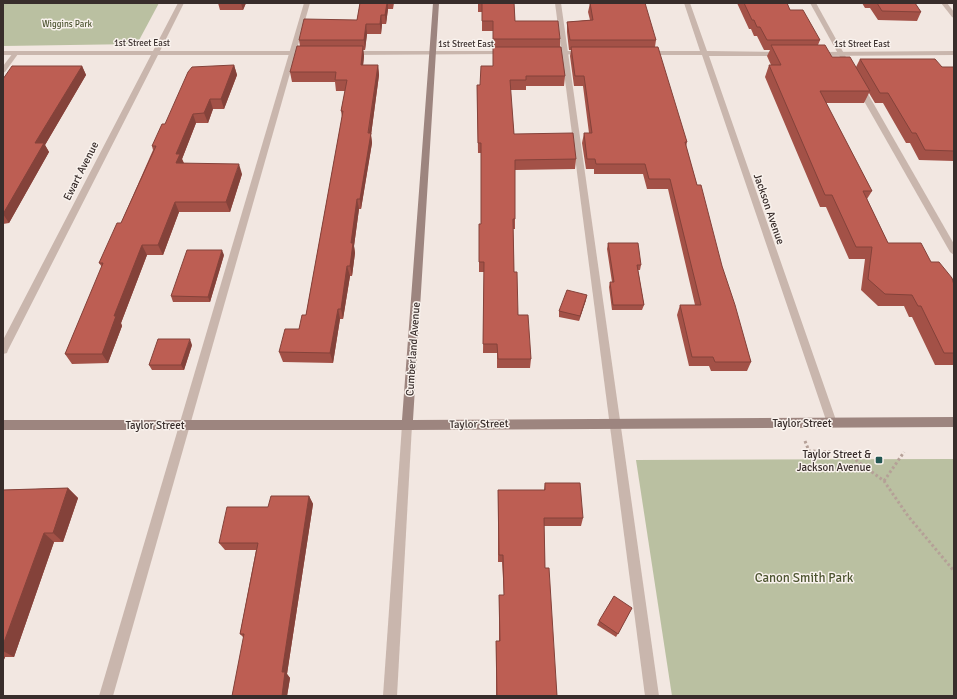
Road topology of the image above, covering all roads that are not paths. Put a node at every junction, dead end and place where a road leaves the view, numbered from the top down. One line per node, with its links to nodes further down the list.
1 (181, 3): 9 (street, Ewart Avenue)
2 (307, 3): 10 (street)
3 (436, 3): 21 (main road, Cumberland Avenue)
4 (558, 3): 15 (street)
5 (687, 3): 22 (street, Jackson Avenue)
6 (813, 3): 25 (street)
7 (944, 3): 8 (street)
8 (954, 16)
9 (156, 52): 10 (street, 1st Street East); 20 (street, 1st Street East); 28 (street, Ewart Avenue)
10 (292, 53): 11 (street, 1st Street East); 33 (street)
11 (316, 53)
12 (339, 53): 21 (street, 1st Street East)
13 (517, 53): 21 (street, 1st Street East)
14 (541, 53): 15 (street)
15 (565, 53): 16 (street); 31 (street)
16 (595, 53)
17 (640, 53): 22 (street)
18 (954, 53): 25 (street, 1st Street East)
19 (3, 54): 20 (street, 1st Street East)
20 (15, 54): 26 (street)
21 (432, 54): 34 (main road, Cumberland Avenue)
22 (704, 54): 23 (street); 29 (street, Jackson Avenue)
23 (794, 54)
24 (809, 54): 25 (street, 1st Street East)
25 (840, 54): 27 (street)
26 (3, 71)
27 (954, 252)
28 (3, 350)
29 (832, 422): 30 (main road, Taylor Street); 31 (main road, Taylor Street)
30 (954, 422)
31 (614, 423): 34 (main road, Taylor Street); 37 (street)
32 (3, 425): 33 (main road, Taylor Street)
33 (185, 425): 34 (main road, Taylor Street); 35 (street)
34 (407, 425): 36 (street, Cumberland Avenue)
35 (106, 696)
36 (390, 696)
37 (652, 696)

